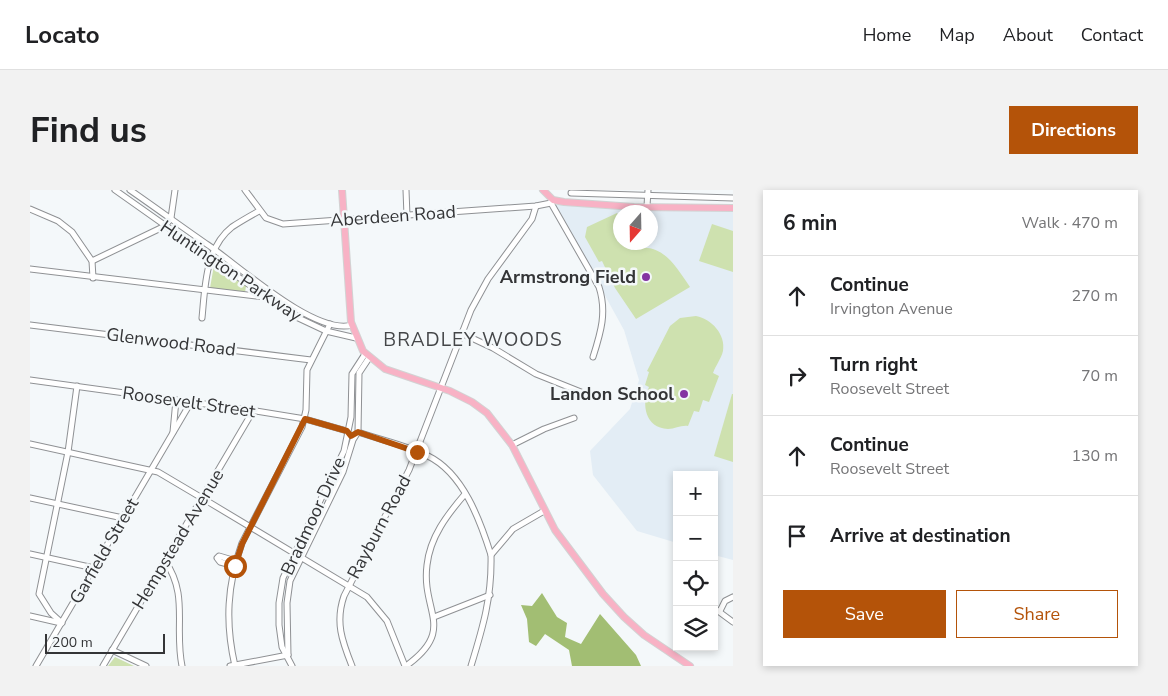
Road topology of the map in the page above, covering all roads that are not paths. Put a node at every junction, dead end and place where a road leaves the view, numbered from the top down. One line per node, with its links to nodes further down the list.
1 (115, 190): 23 (street, Huntington Parkway)
2 (130, 190): 21 (street, Huntington Parkway)
3 (175, 190): 21 (street)
4 (245, 190): 19 (street, Aberdeen Road)
5 (342, 190): 22 (main road)
6 (406, 190): 20 (street)
7 (543, 190): 13 (main road)
8 (718, 190): 11 (street)
9 (571, 193): 10 (street)
10 (648, 193): 11 (street)
11 (719, 198): 12 (street)
12 (733, 198)
13 (552, 202): 14 (main road); 15 (street, Aberdeen Road); 41 (street)
14 (623, 205)
15 (536, 206): 20 (street, Aberdeen Road); 37 (street, Rayburn Road)
16 (658, 206): 17 (main road)
17 (733, 208)
18 (30, 209): 26 (street)
19 (259, 210): 22 (street, Aberdeen Road); 24 (street)
20 (407, 216): 22 (street, Aberdeen Road)
21 (171, 218): 23 (street); 24 (street, Huntington Parkway)
22 (344, 220): 35 (main road)
23 (165, 226): 25 (street, Huntington Parkway); 26 (street)
24 (214, 250): 25 (street); 29 (street, Huntington Parkway)
25 (211, 258): 30 (street); 31 (street, Huntington Parkway)
26 (92, 261): 28 (street)
27 (30, 269): 28 (street)
28 (93, 278): 30 (street)
29 (270, 290): 31 (street); 33 (street, Huntington Parkway)
30 (205, 291): 31 (street); 32 (street)
31 (265, 298): 36 (street, Huntington Parkway)
32 (202, 318)
33 (330, 324): 35 (street, Huntington Parkway); 36 (street)
34 (30, 325): 42 (street, Glenwood Road)
35 (352, 327): 38 (street); 39 (main road)
36 (326, 331): 38 (street, Huntington Parkway); 42 (street)
37 (461, 333): 45 (street, Rayburn Road); 46 (street)
38 (339, 334): 39 (street, Huntington Parkway)
39 (356, 338): 40 (main road)
40 (367, 356): 45 (main road); 52 (street, Bradmoor Drive); 53 (street, Bradmoor Drive)
41 (594, 357)
42 (311, 360): 51 (street)
43 (30, 380): 44 (street, Roosevelt Street)
44 (77, 386): 47 (street, Roosevelt Street); 57 (street)
45 (442, 388): 56 (main road); 58 (street, Rayburn Road)
46 (581, 392)
47 (176, 400): 48 (street, Roosevelt Street); 54 (street, Garfield Street)
48 (191, 402): 49 (street, Roosevelt Street); 54 (street, Garfield Street)
49 (253, 411): 51 (street, Roosevelt Street); 62 (street, Hempstead Avenue)
50 (574, 418): 56 (street)
51 (305, 419): 52 (street, Roosevelt Street); 66 (street)
52 (348, 431): 53 (street); 53 (street); 67 (street, Bradmoor Drive)
53 (356, 432): 58 (street); 70 (street, Bradmoor Drive)
54 (172, 435): 59 (street, Garfield Street)
55 (30, 444): 57 (street)
56 (512, 445): 64 (main road)
57 (68, 452): 59 (street); 63 (street)
58 (417, 452): 60 (street); 74 (street, Rayburn Road)
59 (151, 470): 62 (street); 65 (street, Garfield Street)
60 (464, 494): 69 (street); 79 (street)
61 (30, 498): 63 (street)
62 (202, 498): 66 (street); 72 (street, Hempstead Avenue)
63 (57, 504): 65 (street); 71 (street)
64 (544, 511): 69 (street); 84 (main road)
65 (123, 518): 73 (street, Garfield Street)
66 (250, 527): 67 (street); 89 (street)
67 (294, 553): 70 (street); 83 (street, Bradmoor Drive)
68 (30, 554): 71 (street)
69 (491, 555): 75 (street)
70 (300, 557): 74 (street); 83 (street, Bradmoor Drive)
71 (45, 558): 73 (street); 81 (street)
72 (165, 561): 82 (street, Hempstead Avenue); 88 (street)
73 (94, 568): 81 (street, Garfield Street)
74 (349, 585): 91 (street, Rayburn Road); 92 (street)
75 (490, 595): 79 (street); 93 (street)
76 (733, 597): 77 (street)
77 (720, 611): 80 (street)
78 (30, 616): 81 (street)
79 (434, 617): 92 (street)
80 (733, 622)
81 (62, 623): 85 (street, Garfield Street)
82 (112, 650): 86 (street, Hempstead Avenue); 87 (street)
83 (288, 655): 89 (street); 90 (street, Bradmoor Drive)
84 (685, 665)
85 (36, 666)
86 (103, 666)
87 (146, 666)
88 (182, 666)
89 (233, 666)
90 (292, 666)
91 (352, 666)
92 (406, 666)
93 (471, 666)

